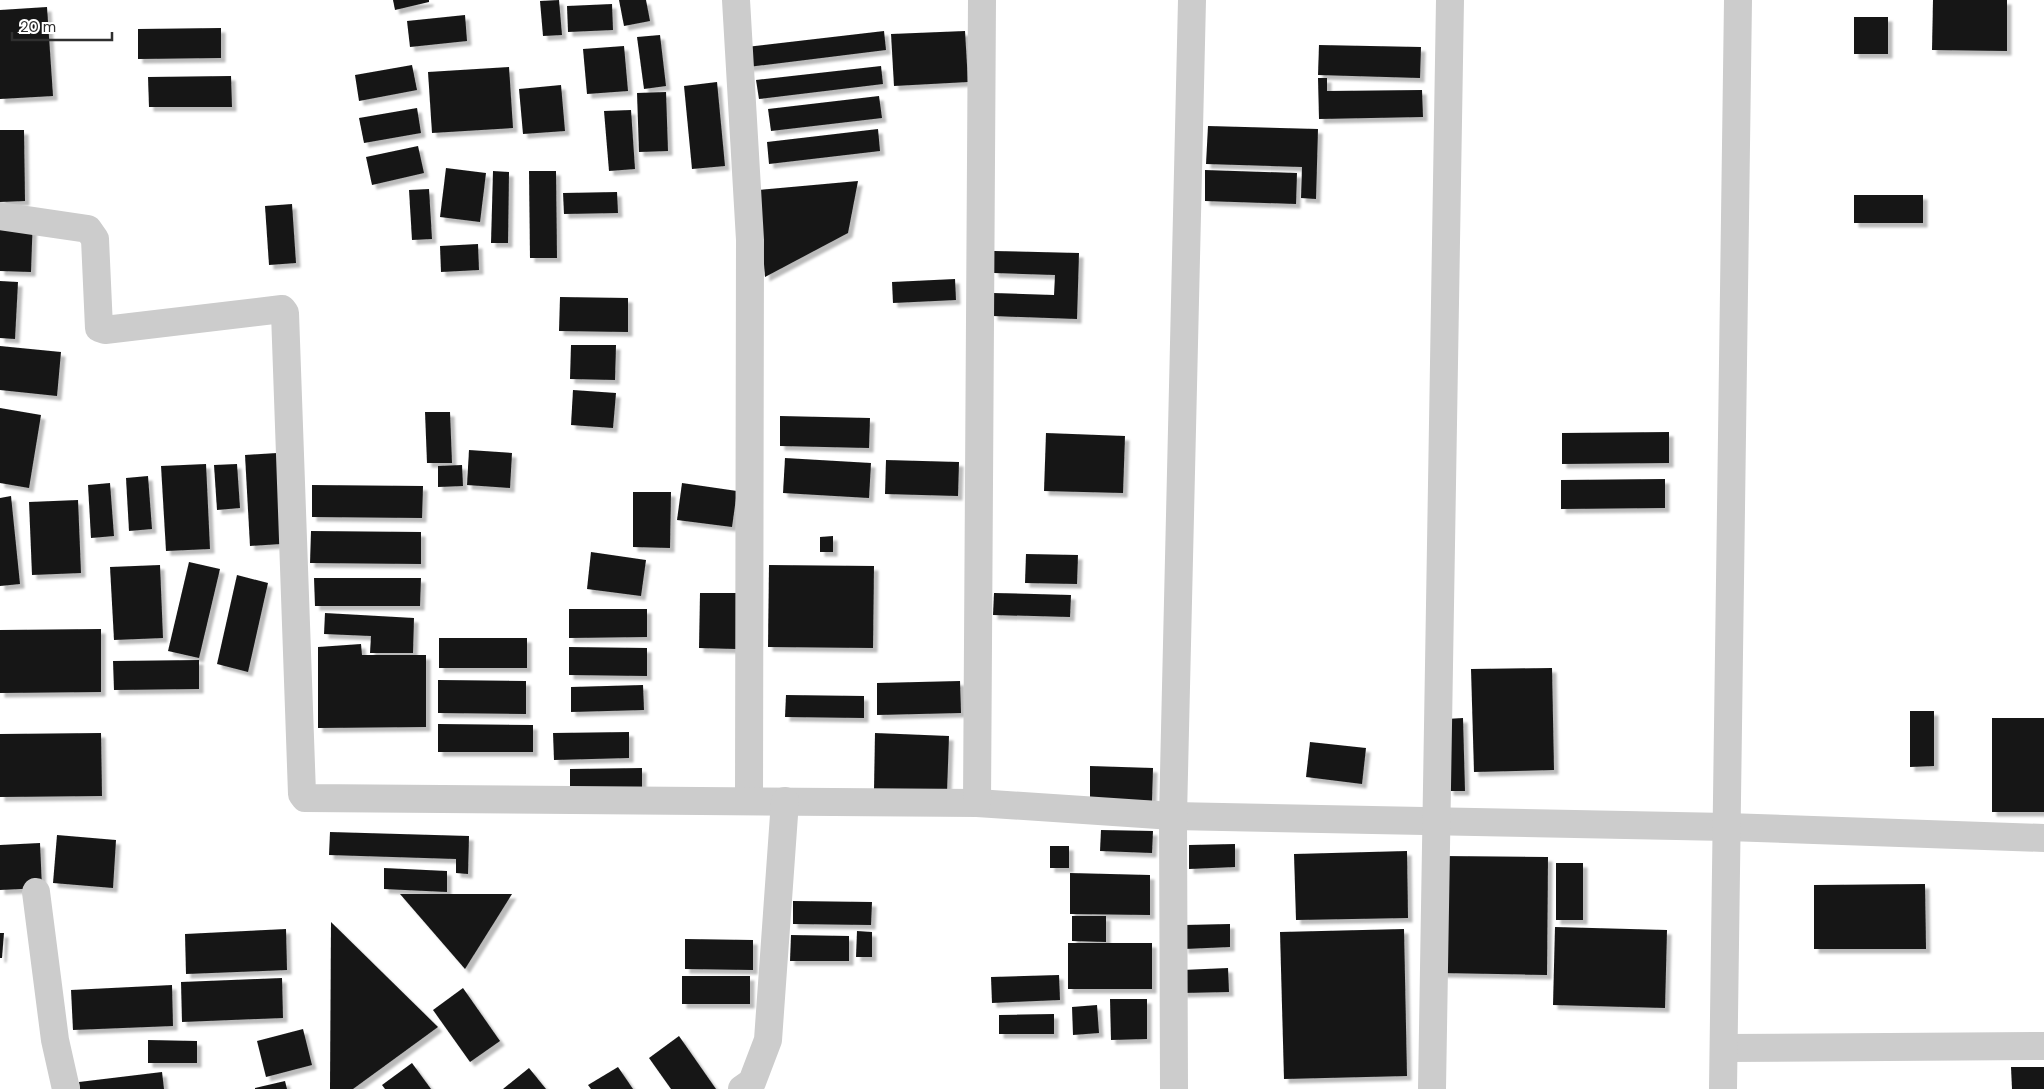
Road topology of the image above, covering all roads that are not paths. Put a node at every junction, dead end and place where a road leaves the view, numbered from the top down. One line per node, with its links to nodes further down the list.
1 (736, 0): 7 (street)
2 (982, 0): 9 (street)
3 (1192, 0): 10 (street)
4 (1450, 0): 11 (street)
5 (1738, 0): 12 (street)
6 (0, 216): 7 (street)
7 (749, 801): 8 (street)
8 (785, 801): 9 (street); 18 (street)
9 (977, 803): 10 (street)
10 (1174, 816): 11 (street); 19 (street)
11 (1436, 820): 12 (street); 20 (street)
12 (1727, 827): 13 (street); 16 (street)
13 (2044, 838)
14 (36, 892): 17 (street)
15 (2044, 1046): 16 (street)
16 (1724, 1048): 21 (street)
17 (66, 1089)
18 (742, 1089)
19 (1174, 1089)
20 (1432, 1089)
21 (1723, 1089)

